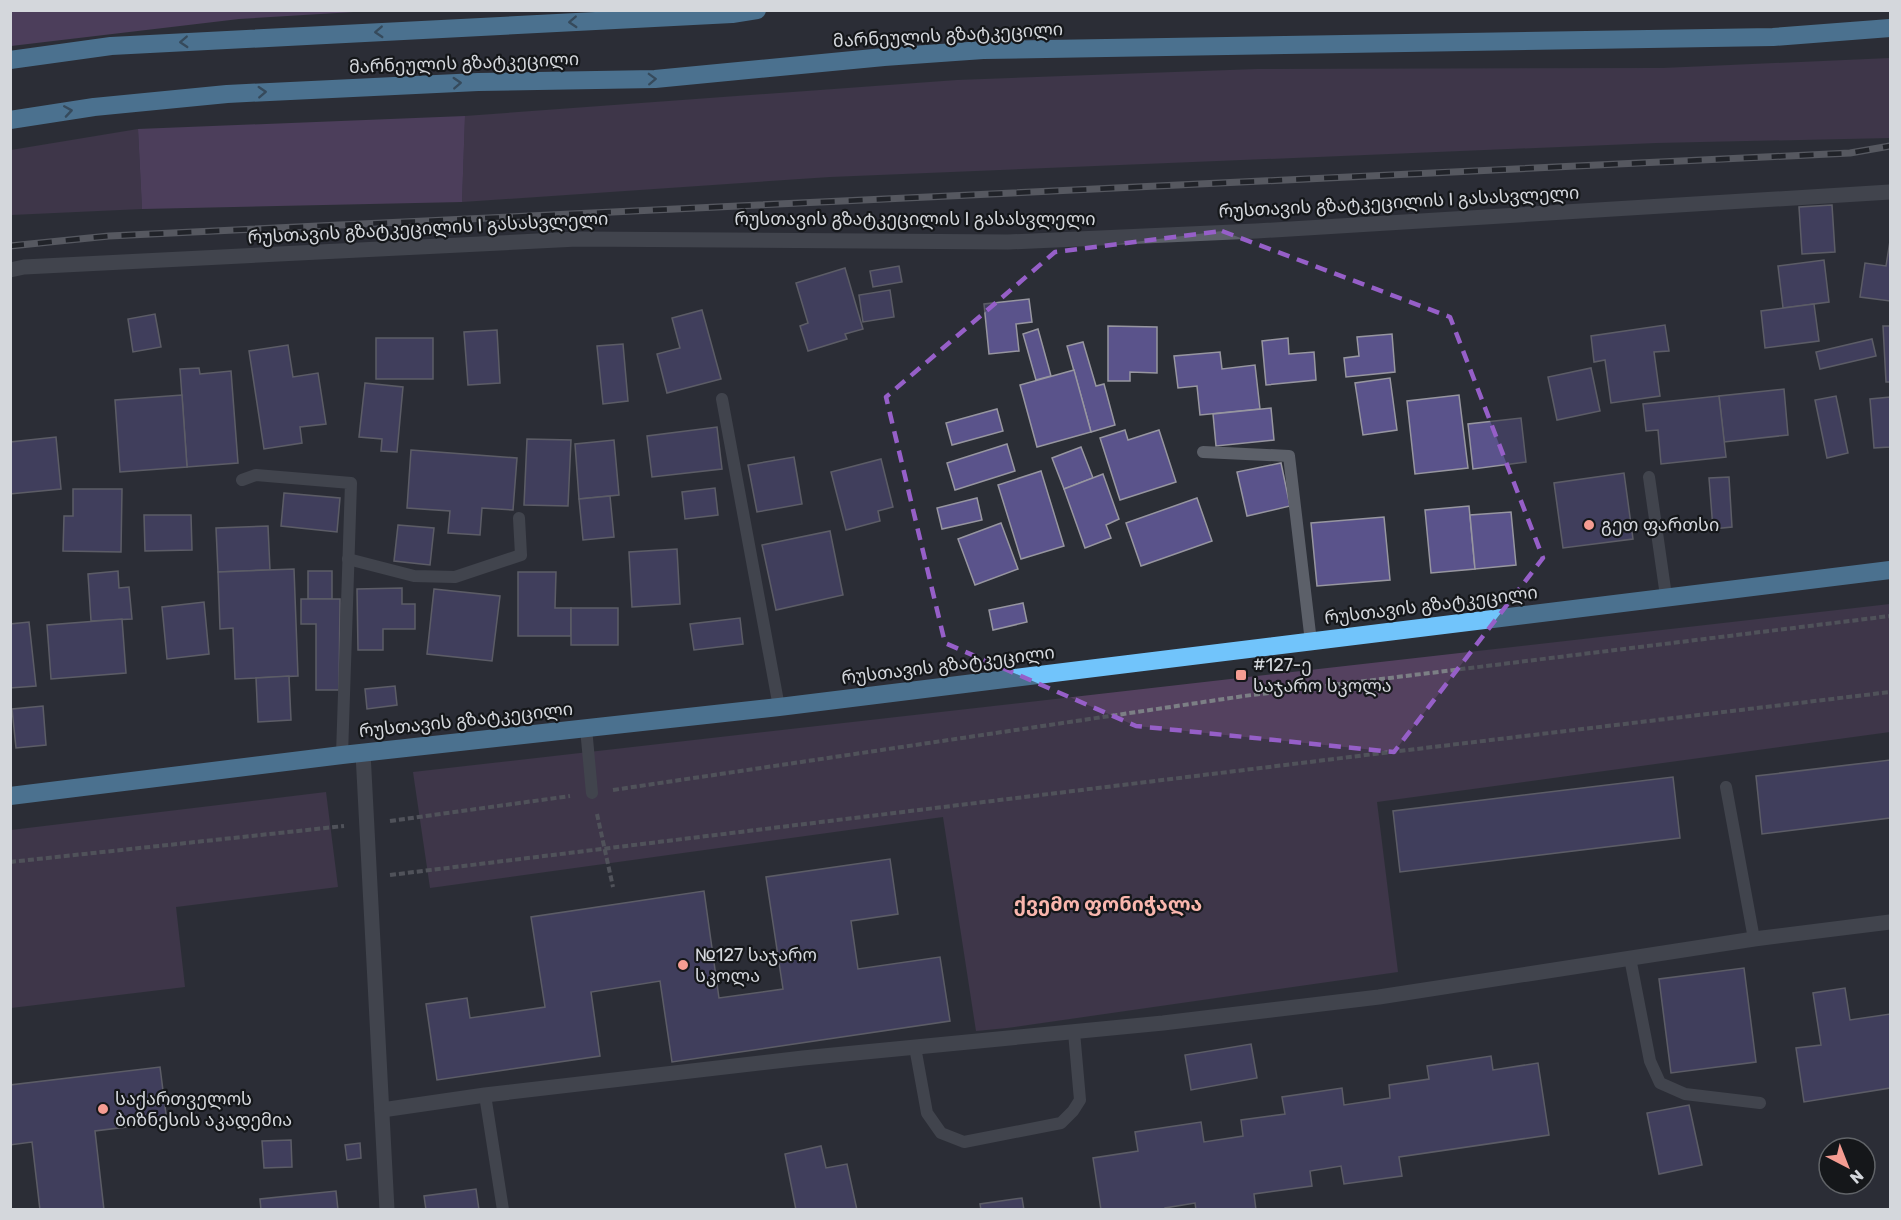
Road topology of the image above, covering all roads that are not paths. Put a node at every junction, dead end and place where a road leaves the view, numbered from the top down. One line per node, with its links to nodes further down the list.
1 (758, 10): 3 (highway, მარნეულის გზატკეცილი, one-way to 3)
2 (1890, 28): 4 (highway, მარნეულის გზატკეცილი, one-way to 2)
3 (10, 60)
4 (10, 120)
5 (1890, 192): 6 (street, რუსთავის გზატკეცილის I გასასვლელი)
6 (10, 270)
7 (722, 399): 16 (lane)
8 (1203, 452): 15 (lane)
9 (1649, 477): 14 (lane)
10 (242, 480): 12 (lane)
11 (519, 518): 12 (lane)
12 (348, 559): 19 (lane)
13 (1890, 570): 14 (highway, რუსთავის გზატკეცილი)
14 (1666, 596): 15 (highway, რუსთავის გზატკეცილი)
15 (1311, 642): 16 (highway, რუსთავის გზატკეცილი)
16 (779, 707): 17 (highway, რუსთავის გზატკეცილი)
17 (586, 728): 18 (highway, რუსთავის გზატკეცილი); 21 (lane)
18 (363, 753): 19 (highway, რუსთავის გზატკეცილი); 30 (street)
19 (342, 755): 22 (highway, რუსთავის გზატკეცილი)
20 (1726, 787): 24 (lane)
21 (592, 793)
22 (10, 796)
23 (1890, 922): 24 (street)
24 (1754, 939): 25 (street)
25 (1630, 958): 26 (street); 29 (lane)
26 (1074, 1032): 27 (street); 27 (lane)
27 (915, 1047): 28 (street)
28 (484, 1095): 30 (street); 32 (lane)
29 (1760, 1103)
30 (382, 1110): 31 (street)
31 (387, 1209)
32 (503, 1209)

